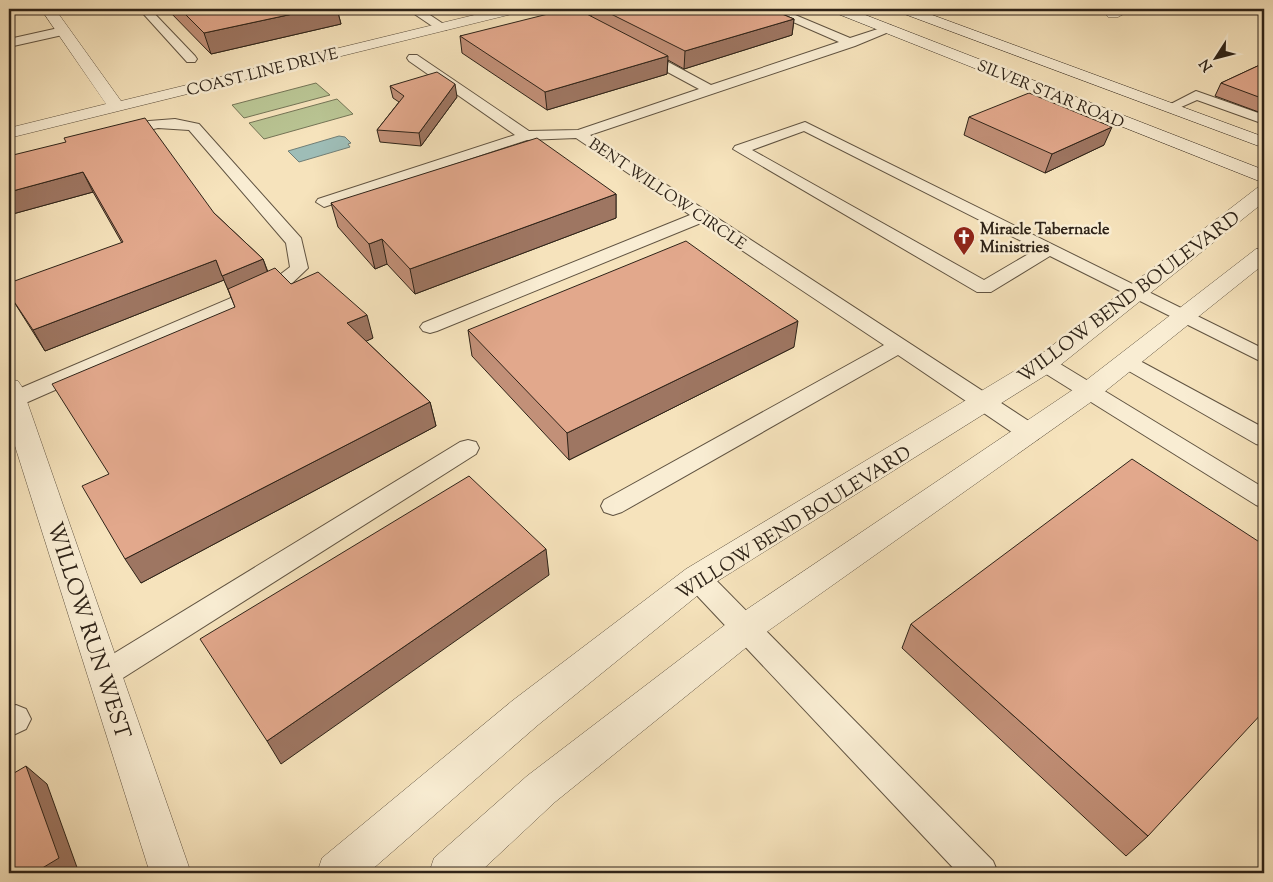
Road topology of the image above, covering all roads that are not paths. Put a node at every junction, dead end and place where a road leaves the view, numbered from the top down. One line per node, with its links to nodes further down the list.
1 (48, 9): 11 (street)
2 (144, 9): 16 (lane)
3 (413, 9): 9 (lane)
4 (515, 9): 9 (street, COAST LINE DRIVE)
5 (772, 9): 13 (lane)
6 (838, 9): 10 (street, SILVER STAR ROAD)
7 (876, 9): 17 (street)
8 (904, 9): 17 (street, SILVER STAR ROAD)
9 (442, 27): 19 (street, COAST LINE DRIVE)
10 (890, 29): 13 (lane, BENT WILLOW CIRCLE); 27 (street, SILVER STAR ROAD)
11 (64, 31): 12 (lane); 19 (street)
12 (9, 43)
13 (850, 43): 18 (lane, BENT WILLOW CIRCLE)
14 (629, 46): 18 (lane)
15 (413, 58): 25 (lane)
16 (191, 59)
17 (1053, 64): 20 (street, SILVER STAR ROAD)
18 (710, 90): 23 (lane, BENT WILLOW CIRCLE)
19 (117, 107): 22 (street, COAST LINE DRIVE)
20 (1170, 108): 21 (lane); 26 (street, SILVER STAR ROAD)
21 (1264, 120)
22 (9, 134)
23 (579, 134): 25 (lane); 30 (lane, BENT WILLOW CIRCLE)
24 (104, 136): 41 (lane)
25 (526, 136): 29 (lane)
26 (1264, 143)
27 (1264, 177)
28 (1264, 192): 33 (street, WILLOW BEND BOULEVARD)
29 (324, 202)
30 (704, 216): 35 (lane); 36 (lane, BENT WILLOW CIRCLE)
31 (1050, 249): 31 (lane); 33 (lane)
32 (1262, 257): 34 (street)
33 (1135, 293): 34 (lane); 39 (street, WILLOW BEND BOULEVARD)
34 (1184, 316): 37 (lane); 38 (street)
35 (430, 327)
36 (898, 346): 42 (lane, BENT WILLOW CIRCLE); 47 (lane)
37 (1264, 356)
38 (1127, 361): 40 (street); 44 (lane)
39 (1045, 364): 40 (lane); 42 (street, WILLOW BEND BOULEVARD)
40 (1089, 391): 43 (street); 46 (lane)
41 (11, 393): 50 (street, WILLOW RUN WEST)
42 (983, 402): 43 (lane, BENT WILLOW CIRCLE); 48 (street, WILLOW BEND BOULEVARD)
43 (1030, 433): 49 (street)
44 (1264, 438)
45 (468, 448): 50 (lane)
46 (1264, 499)
47 (613, 506)
48 (697, 578): 49 (lane); 52 (street, WILLOW BEND BOULEVARD)
49 (746, 628): 53 (street); 54 (lane)
50 (105, 674): 51 (street, WILLOW RUN WEST)
51 (171, 873)
52 (337, 873)
53 (449, 873)
54 (981, 873)

